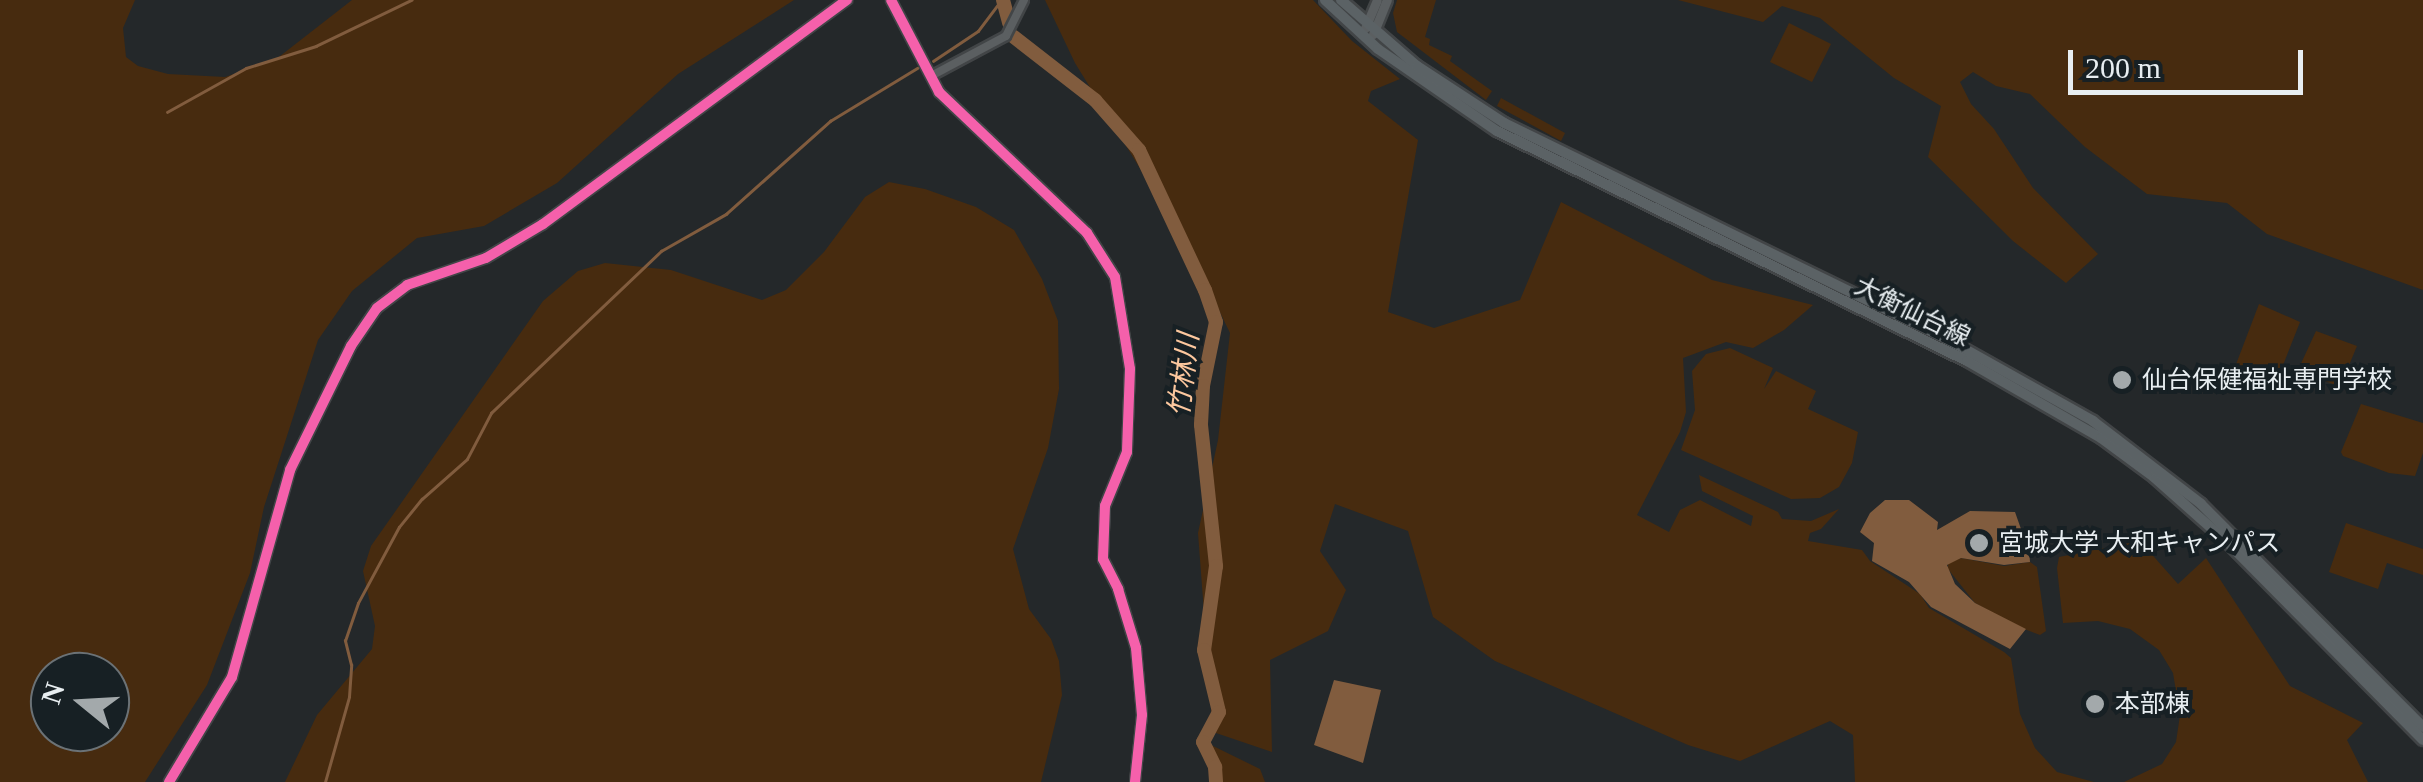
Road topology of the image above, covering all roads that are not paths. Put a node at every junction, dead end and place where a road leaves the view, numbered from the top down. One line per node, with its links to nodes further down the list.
1 (846, 0): 14 (street)
2 (891, 0): 10 (street)
3 (1024, 0): 10 (street)
4 (1325, 0): 9 (main road, 大衡仙台線)
5 (1341, 0): 8 (main road, 大衡仙台線)
6 (1377, 0): 8 (street)
7 (1387, 0): 8 (street)
8 (1372, 27): 9 (street); 11 (main road, 大衡仙台線)
9 (1365, 38): 11 (main road, 大衡仙台線)
10 (932, 76): 15 (street)
11 (2393, 705): 12 (main road, 大衡仙台線); 13 (main road, 大衡仙台線)
12 (2423, 726)
13 (2423, 740)
14 (169, 782)
15 (1135, 782)

